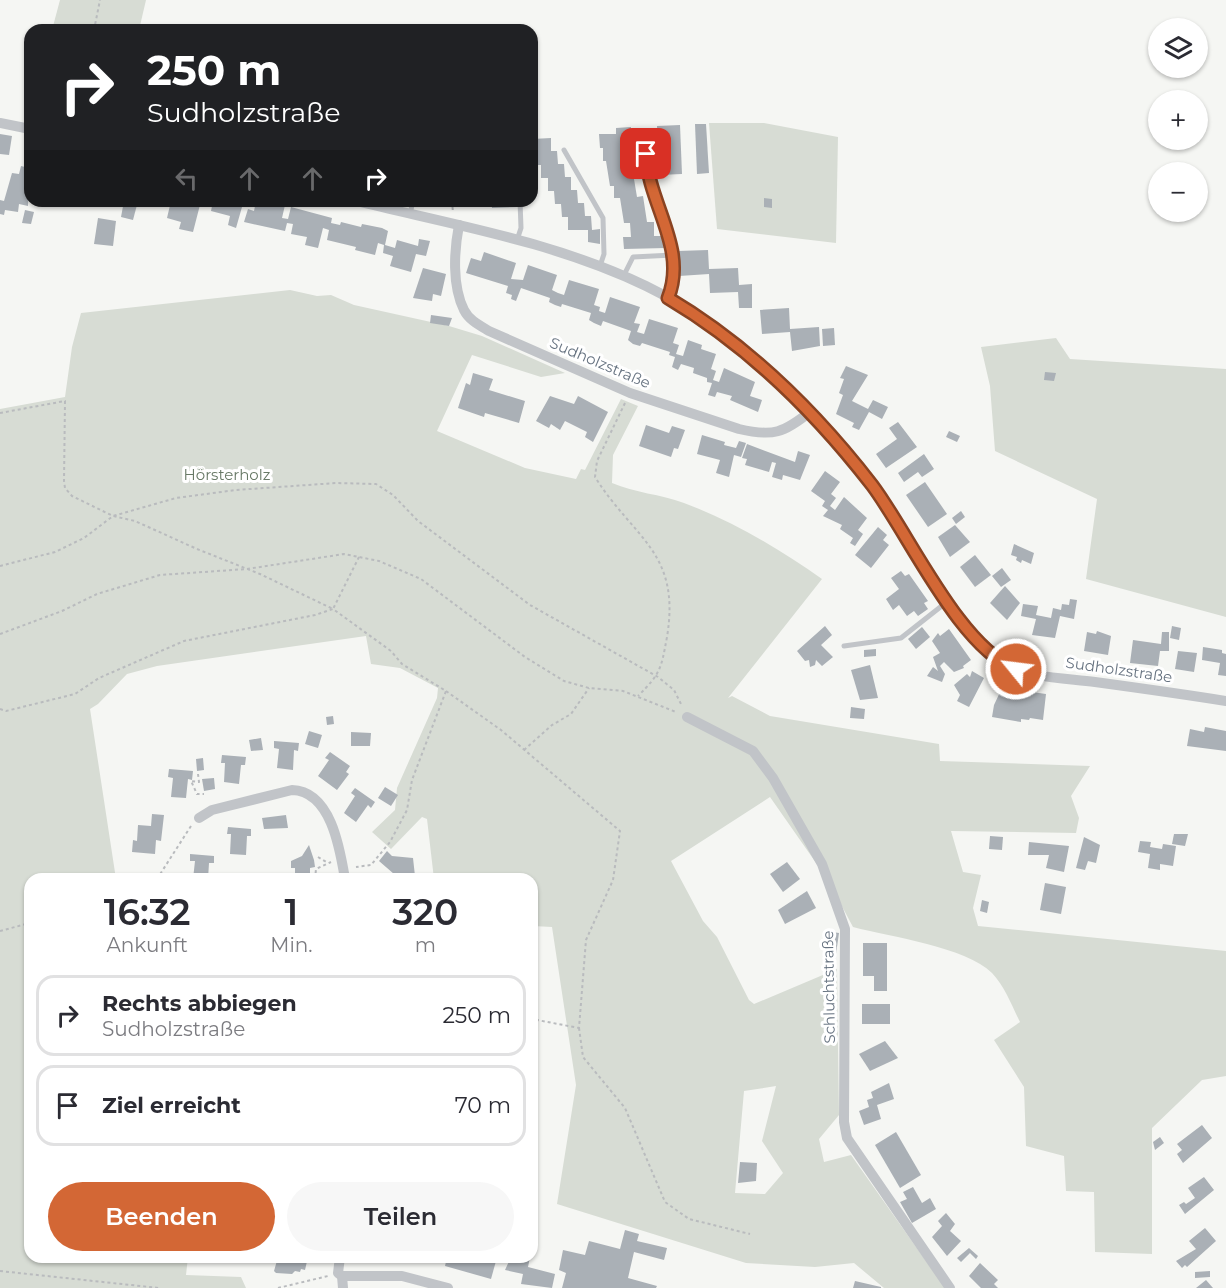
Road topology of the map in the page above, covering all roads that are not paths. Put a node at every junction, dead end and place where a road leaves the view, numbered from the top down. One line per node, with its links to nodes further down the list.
1 (0, 123): 2 (street)
2 (24, 128)
3 (645, 132): 11 (lane)
4 (564, 150): 12 (lane)
5 (381, 207): 8 (street, Sudholzstraße)
6 (412, 207): 8 (lane)
7 (520, 207): 10 (lane)
8 (410, 214): 9 (street, Sudholzstraße)
9 (459, 225): 10 (street, Sudholzstraße); 15 (street, Sudholzstraße)
10 (517, 240): 12 (street, Sudholzstraße)
11 (673, 255): 13 (lane); 14 (lane)
12 (599, 267): 13 (street, Sudholzstraße)
13 (623, 277): 14 (street, Sudholzstraße)
14 (668, 298): 15 (street, Sudholzstraße)
15 (811, 411): 16 (street, Sudholzstraße)
16 (948, 601): 17 (lane); 18 (street, Sudholzstraße)
17 (844, 646)
18 (1226, 701)
19 (687, 717): 26 (street, Schluchtstraße)
20 (200, 818): 21 (street)
21 (344, 873)
22 (340, 1263): 23 (street)
23 (340, 1274): 24 (street); 25 (street)
24 (343, 1288)
25 (448, 1288)
26 (950, 1288)

